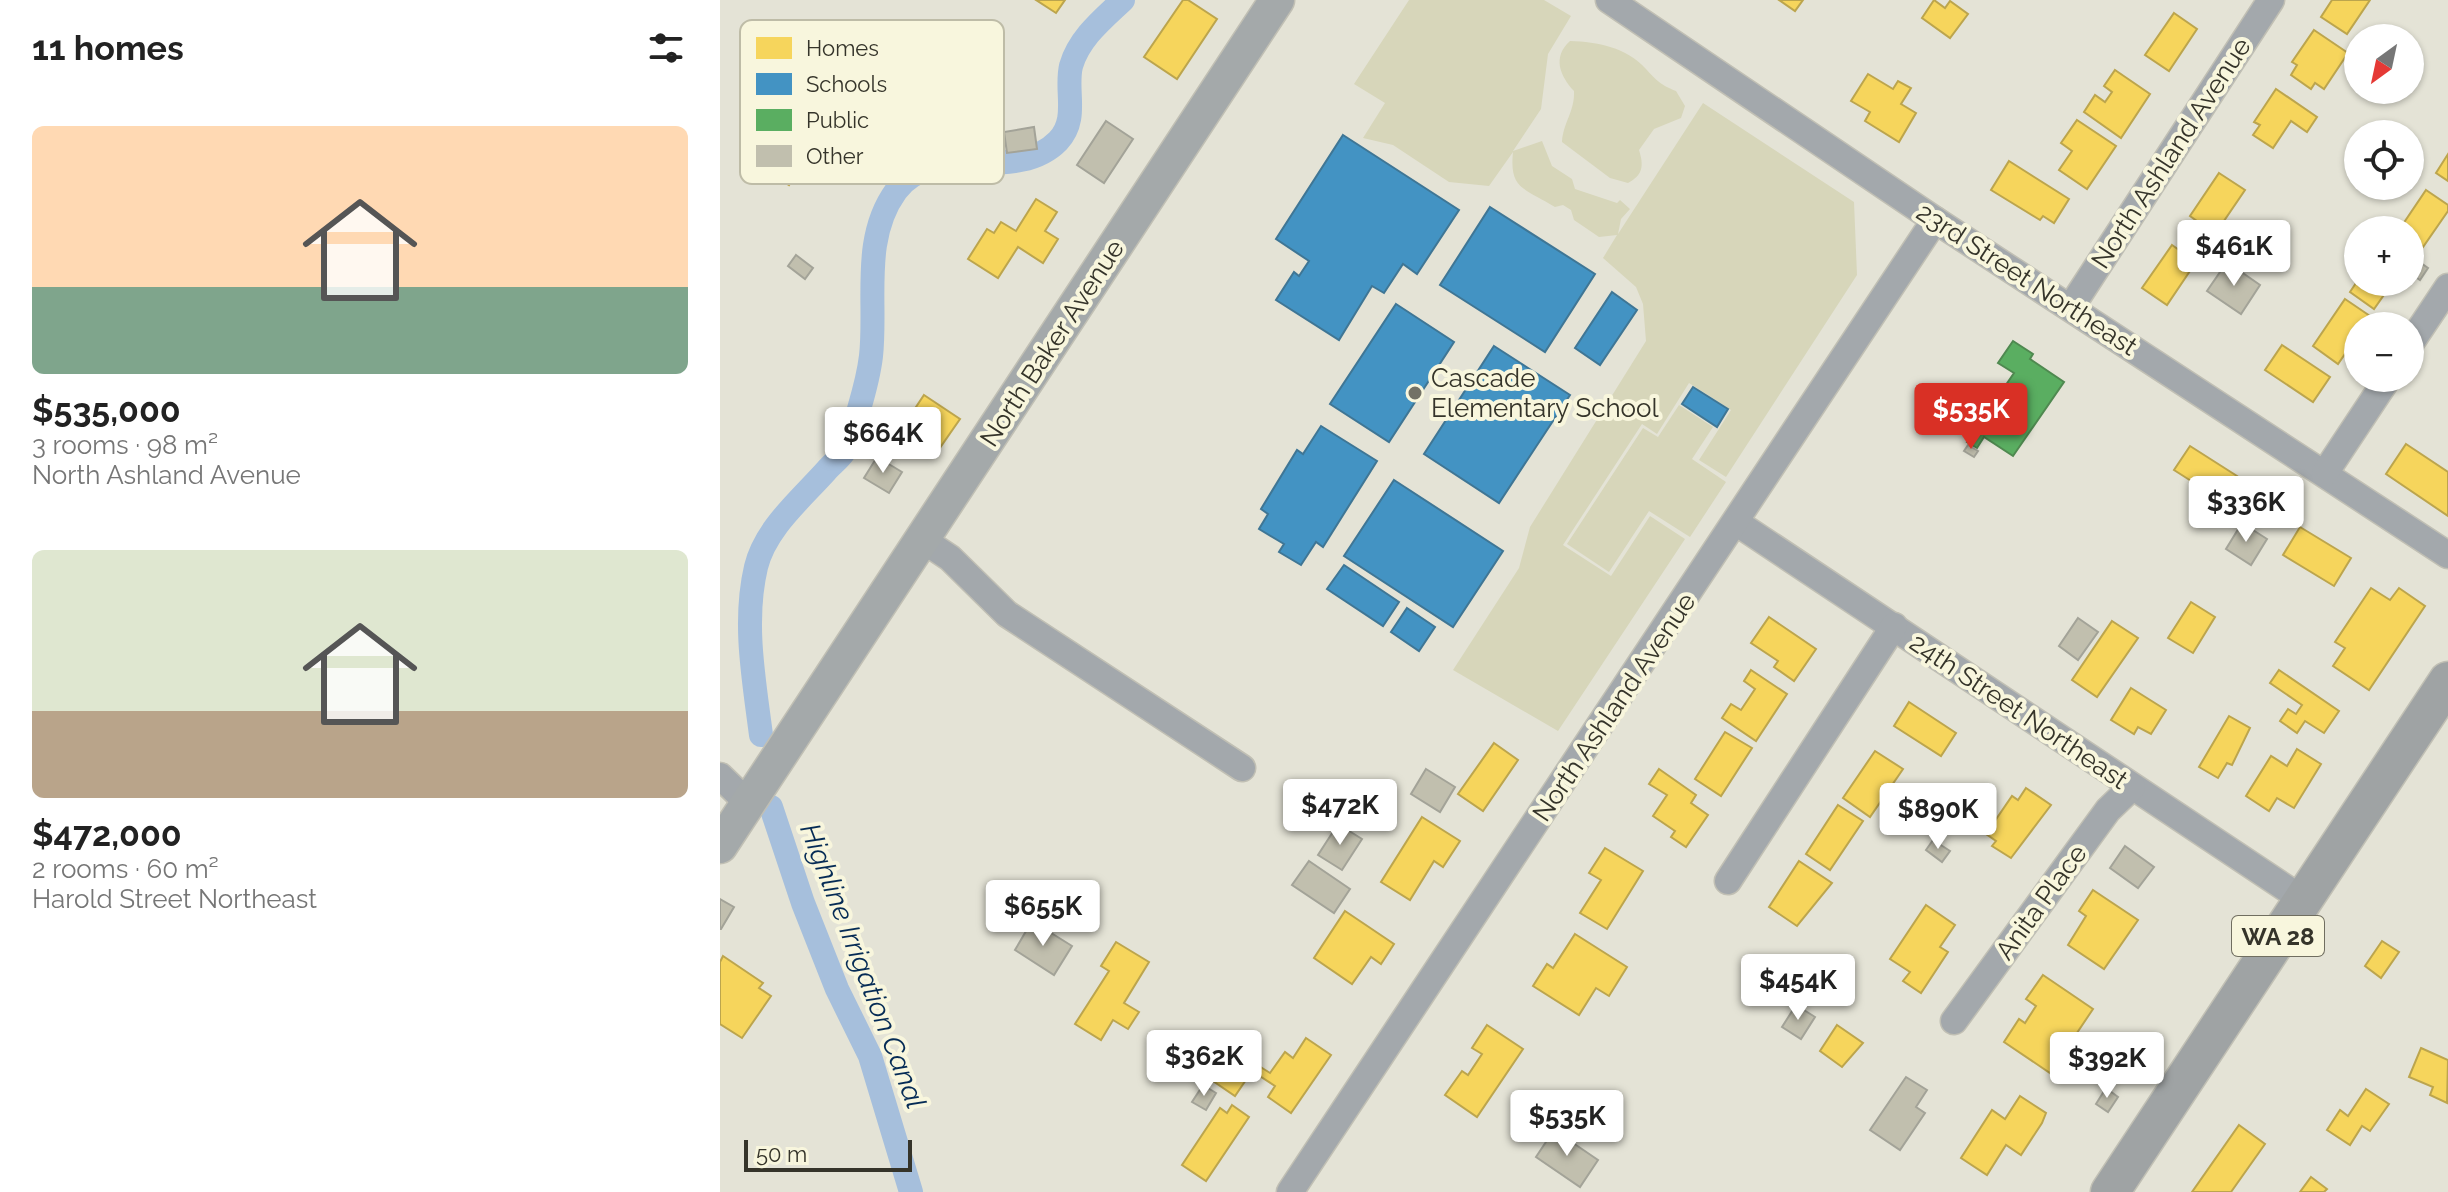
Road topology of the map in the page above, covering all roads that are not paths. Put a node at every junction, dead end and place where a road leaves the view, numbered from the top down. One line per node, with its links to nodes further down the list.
1 (1277, 0): 11 (main road, North Baker Avenue)
2 (1609, 0): 4 (street, 23rd Street Northeast)
3 (2271, 0): 6 (street, North Ashland Avenue)
4 (1935, 220): 6 (street, 23rd Street Northeast); 10 (street, North Ashland Avenue)
5 (2448, 287): 7 (street)
6 (2071, 307): 9 (street, 23rd Street Northeast)
7 (2424, 323)
8 (2379, 392): 9 (street)
9 (2325, 473): 12 (street, 23rd Street Northeast)
10 (1737, 523): 13 (street, 24th Street Northeast); 23 (street, North Ashland Avenue)
11 (923, 540): 15 (street); 18 (main road, North Baker Avenue)
12 (2448, 555)
13 (1894, 626): 17 (street, 24th Street Northeast); 20 (street)
14 (2448, 681): 21 (highway, WA 28)
15 (1242, 768)
16 (720, 776): 18 (street)
17 (2132, 787): 21 (street, 24th Street Northeast); 22 (street, Anita Place)
18 (749, 804): 19 (main road, North Baker Avenue)
19 (720, 846)
20 (1728, 881)
21 (2302, 899): 24 (highway, WA 28)
22 (1954, 1021)
23 (1290, 1192)
24 (2110, 1192)

